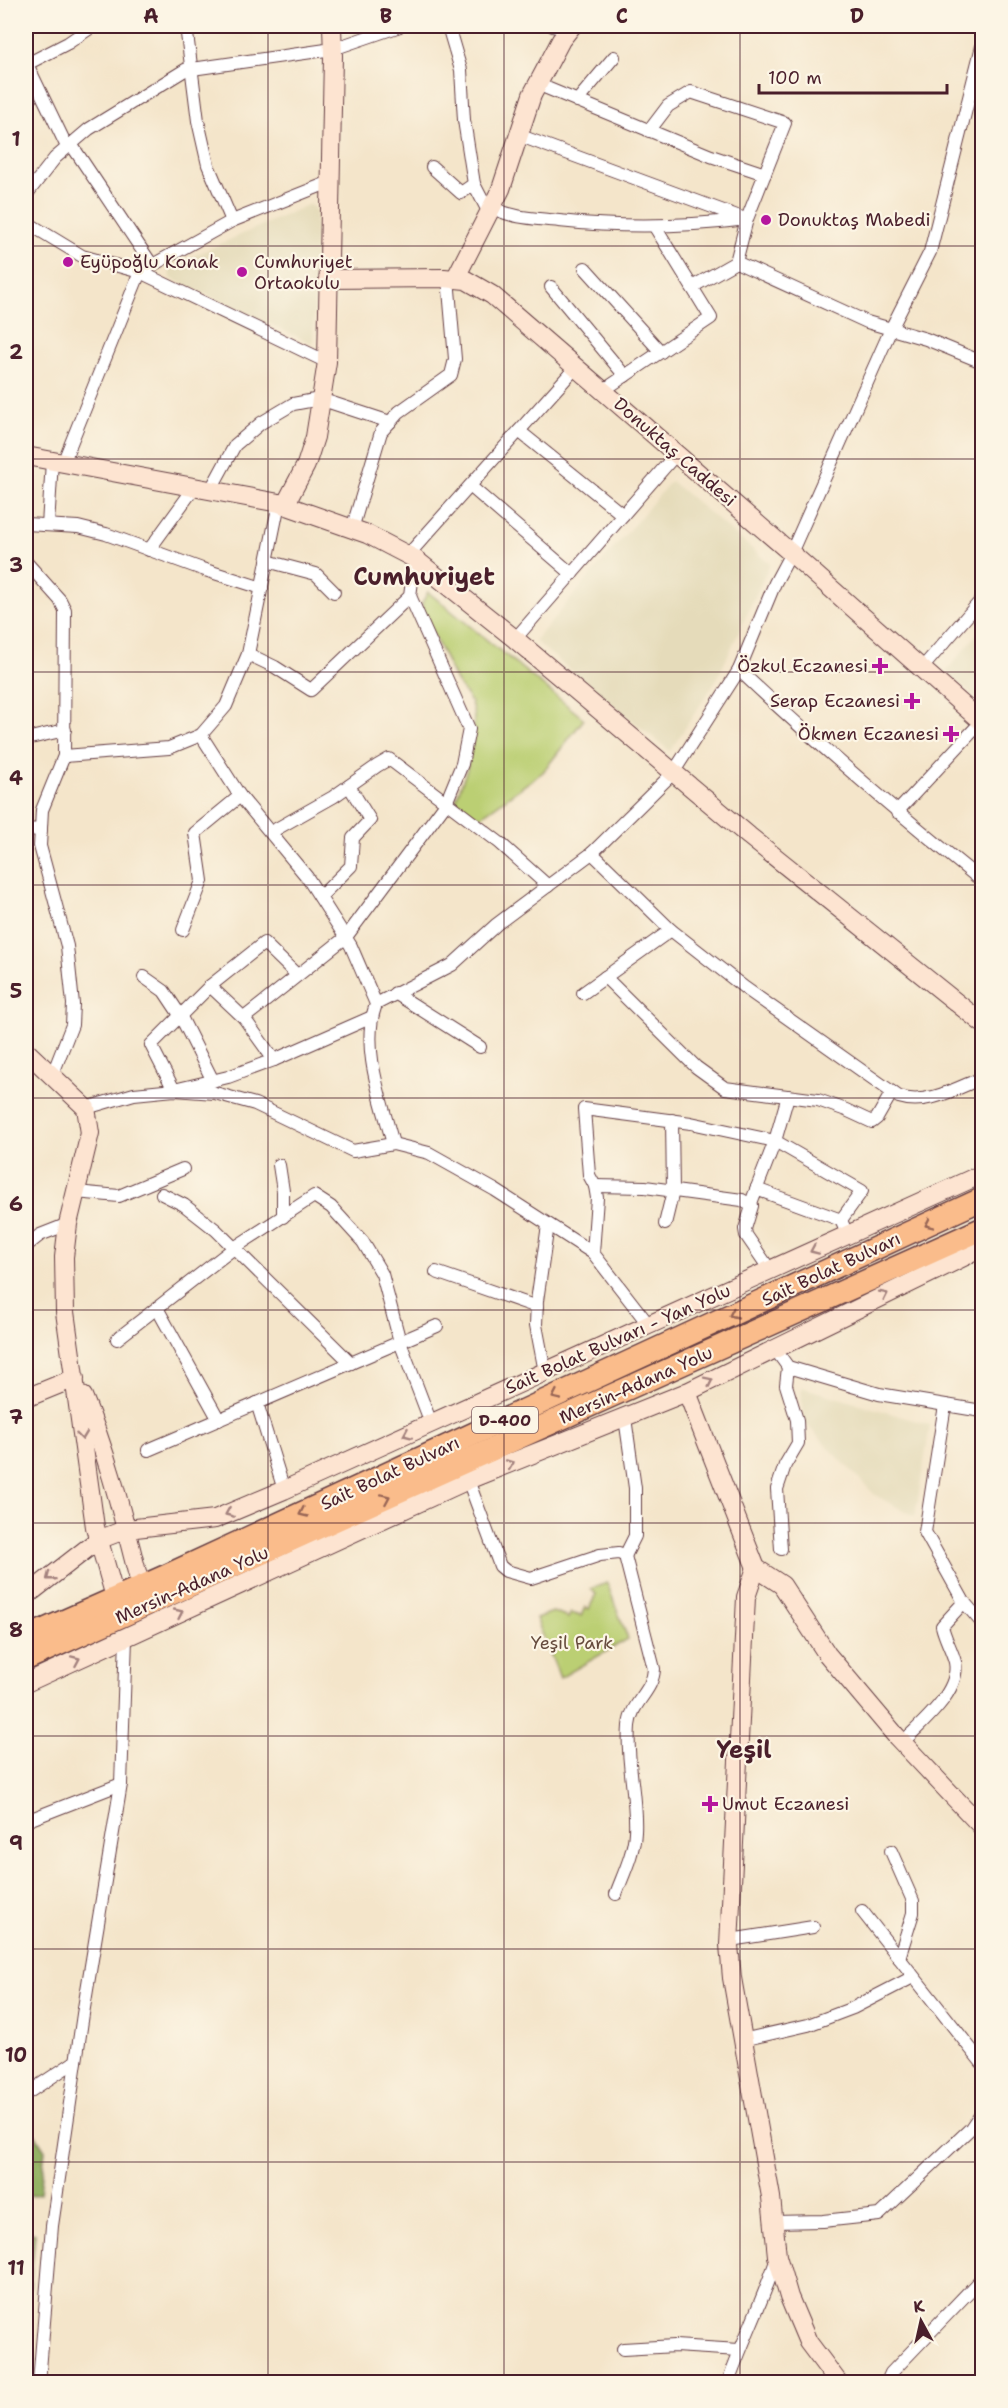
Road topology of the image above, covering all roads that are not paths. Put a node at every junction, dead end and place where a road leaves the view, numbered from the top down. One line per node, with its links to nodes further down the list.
1 (93, 26): 10 (street)
2 (186, 26): 11 (street)
3 (332, 26): 8 (street)
4 (400, 26): 8 (street)
5 (448, 26): 20 (street)
6 (565, 27): 12 (street)
7 (982, 46): 35 (street)
8 (333, 49): 11 (street); 19 (street)
9 (614, 57): 13 (street)
10 (26, 63): 16 (street)
11 (191, 69): 16 (street); 24 (street)
12 (537, 84): 13 (street); 15 (street)
13 (577, 100): 14 (street)
14 (649, 131): 18 (street); 18 (street)
15 (518, 135): 22 (street); 23 (street)
16 (69, 146): 21 (street); 28 (street)
17 (432, 167): 20 (street)
18 (765, 174): 23 (street)
19 (330, 182): 24 (street); 31 (street)
20 (474, 184): 22 (street)
21 (26, 195)
22 (490, 211): 26 (street); 32 (street)
23 (747, 219): 26 (street); 27 (street)
24 (232, 221): 28 (street)
25 (26, 222): 30 (street)
26 (655, 227): 34 (street)
27 (736, 262): 34 (street); 35 (street)
28 (152, 265): 30 (street)
29 (585, 268): 36 (street)
30 (140, 272): 37 (street); 47 (street)
31 (328, 279): 32 (street, Donuktaş Caddesi); 37 (street)
32 (452, 279): 39 (street, Donuktaş Caddesi); 43 (street)
33 (552, 287): 40 (street)
34 (692, 287): 36 (street)
35 (891, 329): 38 (street); 56 (street)
36 (661, 352): 40 (street)
37 (327, 362): 42 (street)
38 (982, 362)
39 (577, 366): 41 (street, Donuktaş Caddesi); 44 (street)
40 (625, 376): 41 (street)
41 (604, 390): 45 (street, Donuktaş Caddesi)
42 (320, 399): 43 (street); 49 (street); 50 (street)
43 (390, 422): 54 (street)
44 (519, 431): 48 (street); 51 (street)
45 (677, 453): 51 (street); 56 (street, Donuktaş Caddesi)
46 (26, 456): 47 (street)
47 (57, 462): 49 (street); 53 (street)
48 (470, 486): 57 (street); 60 (street)
49 (202, 489): 50 (street); 55 (street)
50 (282, 504): 54 (street); 58 (street)
51 (623, 515): 60 (street)
52 (26, 524): 53 (street)
53 (48, 525): 55 (street)
54 (352, 529): 57 (street)
55 (149, 550): 61 (street)
56 (791, 553): 67 (street, Donuktaş Caddesi); 68 (street)
57 (412, 557): 63 (street); 65 (street)
58 (267, 561): 61 (street); 62 (street)
59 (26, 562): 70 (street)
60 (572, 574): 65 (street)
61 (262, 588): 66 (street)
62 (334, 592)
63 (410, 596): 66 (street); 77 (street)
64 (982, 599): 67 (street)
65 (515, 639): 74 (street)
66 (248, 654): 71 (street)
67 (923, 667): 69 (street, Donuktaş Caddesi)
68 (739, 670): 74 (street); 78 (street)
69 (982, 722): 78 (street)
70 (65, 730): 72 (street); 73 (street)
71 (201, 735): 73 (street); 76 (street)
72 (26, 739)
73 (64, 756): 80 (street)
74 (673, 773): 82 (street); 99 (street)
75 (349, 786): 77 (street); 81 (street); 85 (street)
76 (240, 796): 81 (street); 86 (street)
77 (446, 803): 84 (street); 88 (street)
78 (897, 812): 83 (street)
79 (26, 830): 80 (street)
80 (41, 830): 103 (street)
81 (271, 832): 85 (street)
82 (592, 853): 84 (street); 87 (street)
83 (982, 880)
84 (548, 886): 93 (street)
85 (320, 897): 88 (street)
86 (183, 930)
87 (671, 930): 91 (street); 107 (street)
88 (346, 937): 89 (street); 95 (street)
89 (297, 975): 92 (street); 98 (street)
90 (144, 977): 96 (street)
91 (605, 977): 94 (street); 108 (street)
92 (210, 986): 96 (street); 98 (street)
93 (395, 993): 95 (street); 100 (street)
94 (583, 993)
95 (376, 1004): 97 (street)
96 (180, 1015): 105 (street); 106 (street)
97 (372, 1017): 102 (street); 112 (street)
98 (244, 1018): 102 (street)
99 (982, 1023)
100 (480, 1047)
101 (26, 1051): 103 (street)
102 (274, 1060): 105 (street)
103 (52, 1076): 109 (street)
104 (982, 1078): 107 (street)
105 (213, 1081): 106 (street)
106 (174, 1090): 109 (street); 112 (street)
107 (892, 1092): 108 (street)
108 (788, 1096): 111 (street)
109 (86, 1108): 119 (street)
110 (672, 1120): 111 (street); 116 (street); 118 (street)
111 (775, 1141): 117 (street); 127 (street)
112 (393, 1144): 126 (street)
113 (279, 1165): 123 (street)
114 (183, 1169): 119 (street)
115 (982, 1174): 127 (street, Sait Bolat Bulvarı - Yan Yolu)
116 (595, 1186): 118 (street); 132 (street)
117 (756, 1189): 122 (street); 127 (street)
118 (673, 1191): 122 (street); 125 (street)
119 (76, 1192): 124 (street)
120 (162, 1194): 130 (street)
121 (982, 1199): 164 (highway, Sait Bolat Bulvarı / D-400, one-way to 164)
122 (751, 1203): 133 (street)
123 (283, 1216): 130 (street); 140 (street)
124 (68, 1224): 129 (street); 145 (street)
125 (665, 1224)
126 (548, 1225): 132 (street); 135 (street)
127 (844, 1227): 133 (street, Sait Bolat Bulvarı - Yan Yolu, one-way to 133)
128 (982, 1229): 164 (highway, Mersin-Adana Yolu / D-400, one-way to 128)
129 (26, 1246)
130 (234, 1248): 136 (street); 142 (street)
131 (982, 1248): 141 (street, one-way to 131)
132 (593, 1253): 137 (street)
133 (770, 1270): 137 (street, Sait Bolat Bulvarı - Yan Yolu)
134 (436, 1272): 135 (street)
135 (537, 1307): 144 (street)
136 (157, 1308): 139 (street); 152 (street)
137 (649, 1325): 144 (street, Sait Bolat Bulvarı - Yan Yolu)
138 (437, 1326): 140 (street)
139 (117, 1339)
140 (400, 1342): 142 (street); 153 (street)
141 (775, 1349): 143 (street); 146 (street, one-way to 141)
142 (351, 1363): 148 (street)
143 (788, 1367): 149 (street); 159 (street)
144 (545, 1372): 153 (street, Sait Bolat Bulvarı - Yan Yolu)
145 (75, 1378): 147 (street); 157 (street); 158 (street, one-way to 158)
146 (687, 1392): 151 (street); 161 (street)
147 (26, 1398)
148 (257, 1403): 152 (street); 156 (street)
149 (945, 1405): 150 (street); 163 (street)
150 (982, 1411)
151 (625, 1418): 155 (street, one-way to 151); 160 (street)
152 (219, 1420): 154 (street)
153 (431, 1423): 156 (street, Sait Bolat Bulvarı - Yan Yolu, one-way to 156)
154 (148, 1450)
155 (468, 1480): 160 (street); 164 (street, one-way to 155)
156 (284, 1490): 157 (street, Sait Bolat Bulvarı - Yan Yolu, one-way to 157)
157 (127, 1529): 158 (street, Sait Bolat Bulvarı - Yan Yolu); 164 (street)
158 (98, 1540): 162 (street, Sait Bolat Bulvarı - Yan Yolu, one-way to 162); 165 (street)
159 (781, 1549)
160 (625, 1556): 175 (street)
161 (756, 1568): 170 (street); 178 (street)
162 (26, 1596)
163 (964, 1602): 166 (street); 170 (street)
164 (146, 1606): 165 (highway, Mersin-Adana Yolu / D-400)
165 (120, 1618): 167 (highway, D-400); 168 (highway, Mersin-Adana Yolu / D-400); 169 (street, one-way to 165); 171 (street)
166 (982, 1623)
167 (26, 1638)
168 (26, 1659)
169 (26, 1683)
170 (902, 1743): 172 (street)
171 (121, 1784): 173 (street); 182 (street)
172 (980, 1818)
173 (26, 1821)
174 (891, 1851): 179 (street)
175 (616, 1894)
176 (862, 1911): 179 (street)
177 (813, 1927): 178 (street)
178 (730, 1940): 181 (street)
179 (898, 1958): 180 (street)
180 (913, 1977): 181 (street); 183 (street)
181 (742, 2040): 186 (street)
182 (76, 2061): 184 (street); 191 (street)
183 (982, 2063)
184 (26, 2094)
185 (982, 2112): 186 (street)
186 (773, 2222): 187 (street)
187 (777, 2256): 190 (street); 193 (street)
188 (982, 2278): 194 (street)
189 (623, 2349): 190 (street)
190 (739, 2350): 192 (street)
191 (39, 2382)
192 (728, 2382)
193 (838, 2382)
194 (887, 2382)

